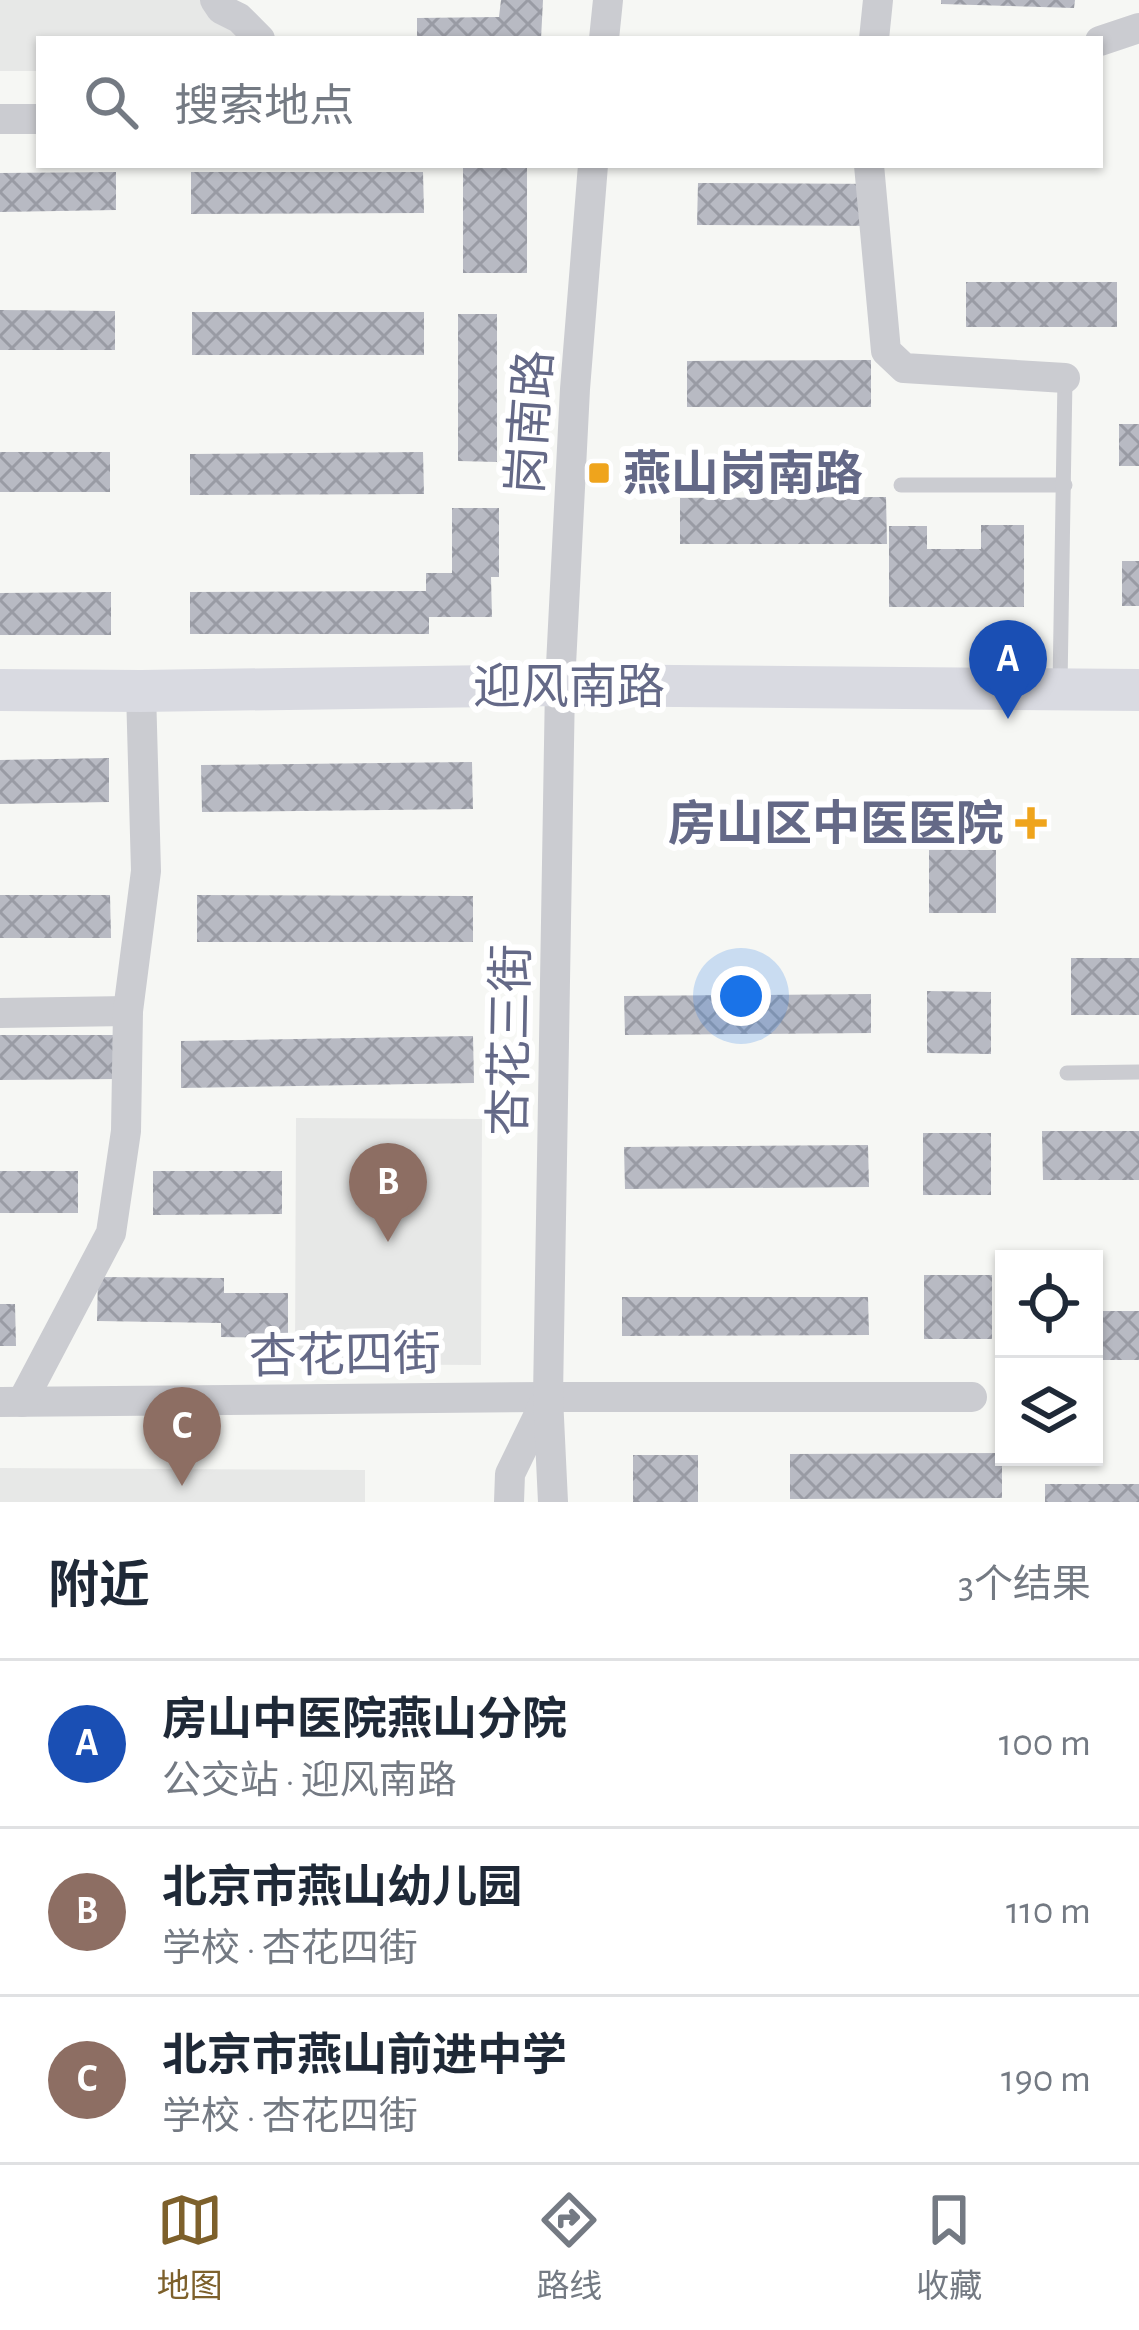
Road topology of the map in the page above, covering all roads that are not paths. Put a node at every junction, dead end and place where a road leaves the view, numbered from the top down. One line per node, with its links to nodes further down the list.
1 (215, 0): 5 (street)
2 (608, 0): 6 (street)
3 (878, 0): 7 (street)
4 (1139, 28): 8 (street)
5 (257, 36)
6 (604, 36)
7 (874, 36)
8 (1103, 40)
9 (0, 119): 10 (street)
10 (36, 119)
11 (593, 168): 16 (street, 岗南路)
12 (869, 168): 13 (street)
13 (1065, 378): 14 (lane)
14 (1065, 484): 15 (lane); 17 (lane)
15 (901, 485)
16 (560, 685): 17 (street, 迎风南路); 20 (street, 迎风南路); 25 (street, 杏花三街)
17 (1060, 689): 19 (street, 迎风南路)
18 (0, 690): 20 (street, 迎风南路)
19 (1139, 690)
20 (141, 691): 21 (street)
21 (128, 1011): 22 (street); 27 (street)
22 (0, 1013)
23 (1139, 1072): 24 (lane)
24 (1066, 1073)
25 (548, 1397): 26 (street, 杏花四街); 27 (street, 杏花四街); 28 (street, 杏花三街); 29 (street, 杏花三街)
26 (972, 1397)
27 (11, 1402)
28 (509, 1502)
29 (554, 1502)

